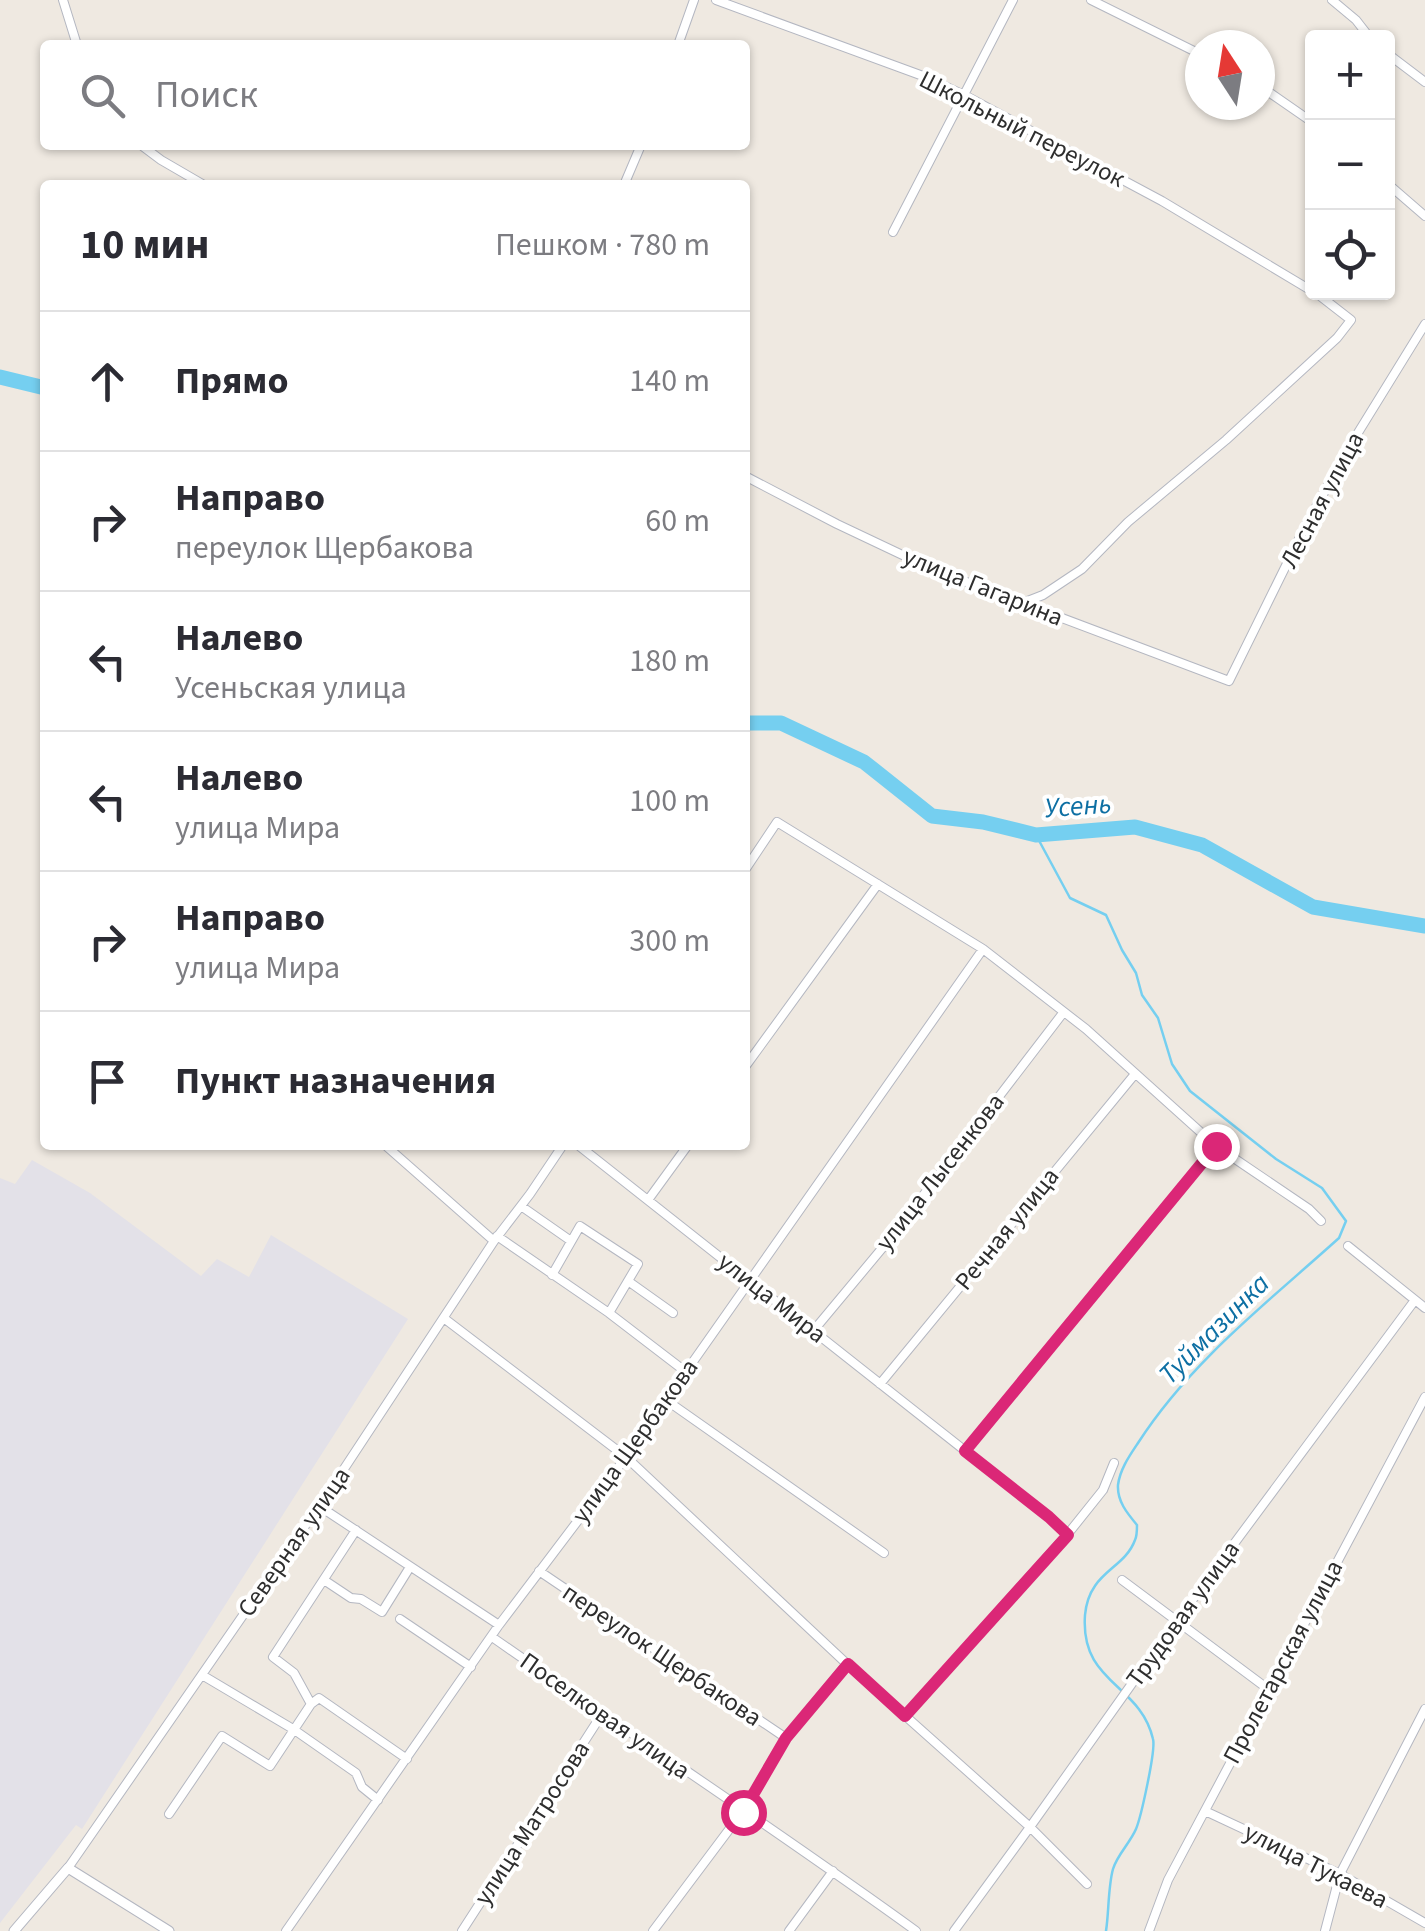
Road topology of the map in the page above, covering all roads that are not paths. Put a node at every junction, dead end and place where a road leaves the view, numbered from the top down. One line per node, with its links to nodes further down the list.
1 (63, 0): 8 (street)
2 (694, 0): 9 (street)
3 (716, 0): 13 (street, Школьный переулок)
4 (1013, 0): 13 (street)
5 (1092, 0): 10 (street)
6 (1332, 0): 7 (street)
7 (1364, 30)
8 (75, 40)
9 (680, 40)
10 (1185, 46)
11 (1395, 59): 12 (street)
12 (1425, 82)
13 (964, 95): 22 (street); 23 (street, Школьный переулок)
14 (1275, 96): 15 (street)
15 (1309, 120)
16 (147, 150): 18 (street)
17 (639, 150): 19 (street)
18 (195, 180)
19 (626, 180)
20 (1395, 190): 21 (street)
21 (1425, 216)
22 (893, 232)
23 (1305, 287)
24 (1325, 300): 27 (street, Школьный переулок)
25 (1425, 324): 28 (street, Лесная улица)
26 (750, 479): 27 (street, улица Гагарина)
27 (1020, 604): 28 (street, улица Гагарина)
28 (1229, 682)
29 (750, 862): 30 (street)
30 (878, 884): 31 (street); 33 (street)
31 (983, 950): 32 (street); 48 (street, улица Щербакова)
32 (1063, 1012): 34 (street); 54 (street, улица Лысенкова)
33 (750, 1060)
34 (1135, 1074): 35 (street); 56 (street, Речная улица)
35 (1216, 1146): 42 (street); 59 (street)
36 (390, 1150): 43 (street)
37 (559, 1150): 41 (street, Северная улица)
38 (584, 1150): 40 (street, улица Мира)
39 (684, 1150): 40 (street)
40 (648, 1200): 48 (street, улица Мира)
41 (521, 1206): 43 (street, Северная улица); 44 (street)
42 (1321, 1221)
43 (495, 1238): 46 (street); 53 (street, Северная улица)
44 (572, 1242): 46 (street); 47 (street)
45 (1348, 1246): 49 (street)
46 (552, 1275): 51 (street)
47 (628, 1281): 51 (street); 52 (street)
48 (749, 1282): 54 (street, улица Мира); 55 (street, улица Щербакова)
49 (1415, 1300): 50 (street); 71 (street, Трудовая улица)
50 (1425, 1308)
51 (608, 1313): 55 (street)
52 (673, 1313)
53 (445, 1319): 60 (street); 62 (street, Северная улица)
54 (814, 1330): 56 (street, улица Мира)
55 (686, 1372): 58 (street, улица Щербакова)
56 (880, 1384): 59 (street, улица Мира)
57 (1425, 1397): 77 (street, Пролетарская улица)
58 (666, 1400): 60 (street, улица Щербакова); 65 (street)
59 (965, 1451): 64 (street, улица Мира)
60 (626, 1456): 67 (street, улица Щербакова); 74 (street)
61 (1114, 1462): 64 (street)
62 (319, 1506): 63 (street); 76 (street, Северная улица)
63 (356, 1530): 66 (street); 68 (street)
64 (1068, 1535): 81 (street)
65 (884, 1553)
66 (410, 1567): 68 (street); 72 (street)
67 (539, 1571): 72 (street, улица Щербакова); 83 (street, переулок Щербакова)
68 (324, 1580): 78 (street)
69 (1122, 1580): 71 (street)
70 (400, 1619): 75 (street)
71 (1177, 1620): 77 (street); 89 (street, Трудовая улица)
72 (499, 1626): 73 (street, улица Щербакова)
73 (492, 1636): 75 (street, улица Щербакова); 80 (street, Поселковая улица)
74 (848, 1664): 81 (street); 83 (street)
75 (471, 1666): 84 (street, улица Щербакова)
76 (202, 1675): 82 (street); 90 (street, Северная улица)
77 (1268, 1688): 86 (street, Пролетарская улица)
78 (311, 1704): 82 (street); 84 (street)
79 (1425, 1709): 92 (street)
80 (602, 1714): 87 (street, Поселковая улица); 99 (street, улица Матросова)
81 (905, 1716): 89 (street)
82 (293, 1730): 85 (street); 88 (street)
83 (786, 1738): 87 (street)
84 (407, 1758): 85 (street, улица Щербакова)
85 (378, 1800): 98 (street, улица Щербакова)
86 (1205, 1811): 92 (street, улица Тукаева); 95 (street, Пролетарская улица)
87 (743, 1812): 91 (street, Поселковая улица); 100 (street)
88 (169, 1814)
89 (1030, 1828): 93 (street); 103 (street, Трудовая улица)
90 (68, 1868): 96 (street, Северная улица); 97 (street)
91 (833, 1871): 101 (street); 102 (street, Поселковая улица)
92 (1340, 1874): 94 (street, улица Тукаева); 104 (street)
93 (1086, 1884)
94 (1425, 1922)
95 (1151, 1930)
96 (14, 1931)
97 (169, 1931)
98 (286, 1931)
99 (462, 1931)
100 (653, 1931)
101 (789, 1931)
102 (916, 1931)
103 (954, 1931)
104 (1326, 1931)

